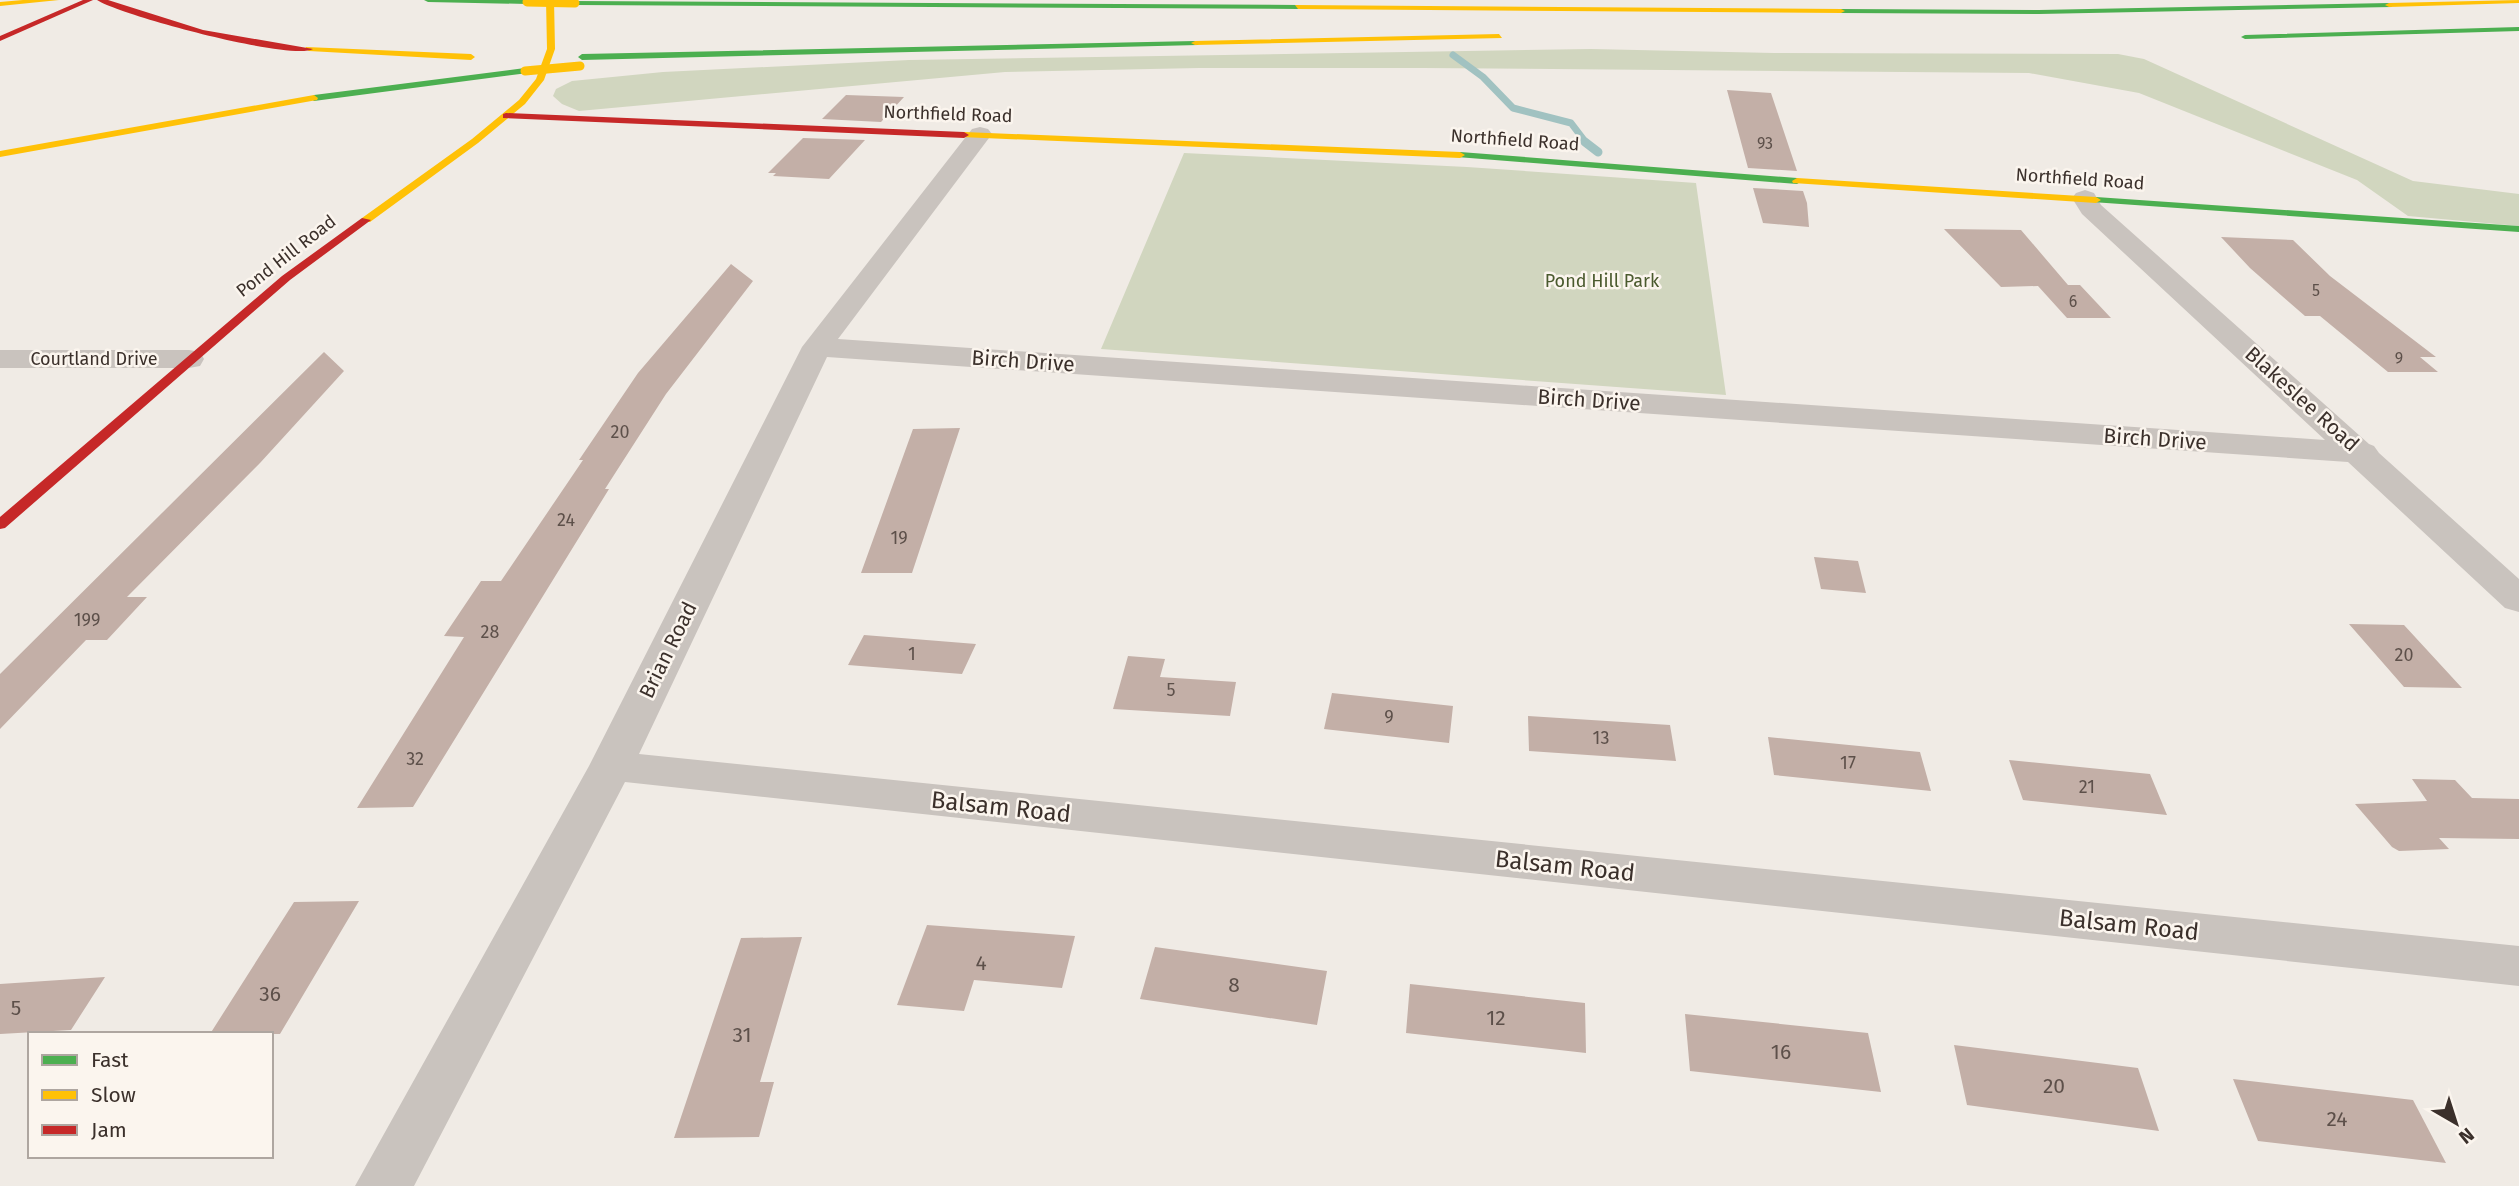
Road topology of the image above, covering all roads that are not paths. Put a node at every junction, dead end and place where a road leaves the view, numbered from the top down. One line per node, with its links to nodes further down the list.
1 (55, 0): 9 (main road)
2 (102, 0): 14 (main road)
3 (428, 0): 8 (main road, bridge)
4 (550, 0): 15 (main road, Pond Hill Road)
5 (598, 0): 8 (main road)
6 (2519, 1): 8 (main road)
7 (85, 2): 13 (main road)
8 (619, 2)
9 (0, 4)
10 (2519, 29): 12 (main road)
11 (1522, 36): 14 (main road, bridge)
12 (2223, 37)
13 (0, 39)
14 (526, 64): 17 (main road)
15 (506, 116): 16 (main road, Northfield Road); 22 (main road, Pond Hill Road)
16 (980, 134): 18 (main road, Northfield Road); 20 (street, Brian Road)
17 (0, 153)
18 (2085, 198): 19 (main road, Northfield Road); 23 (street, Blakeslee Road)
19 (2519, 229)
20 (817, 347): 23 (street, Birch Drive); 26 (street, Brian Road)
21 (0, 359): 22 (street, Courtland Drive)
22 (189, 359): 24 (main road, Pond Hill Road)
23 (2362, 453): 25 (street, Blakeslee Road)
24 (0, 525)
25 (2519, 600)
26 (611, 766): 27 (street, Balsam Road); 28 (street, Brian Road)
27 (2519, 966)
28 (384, 1186)

